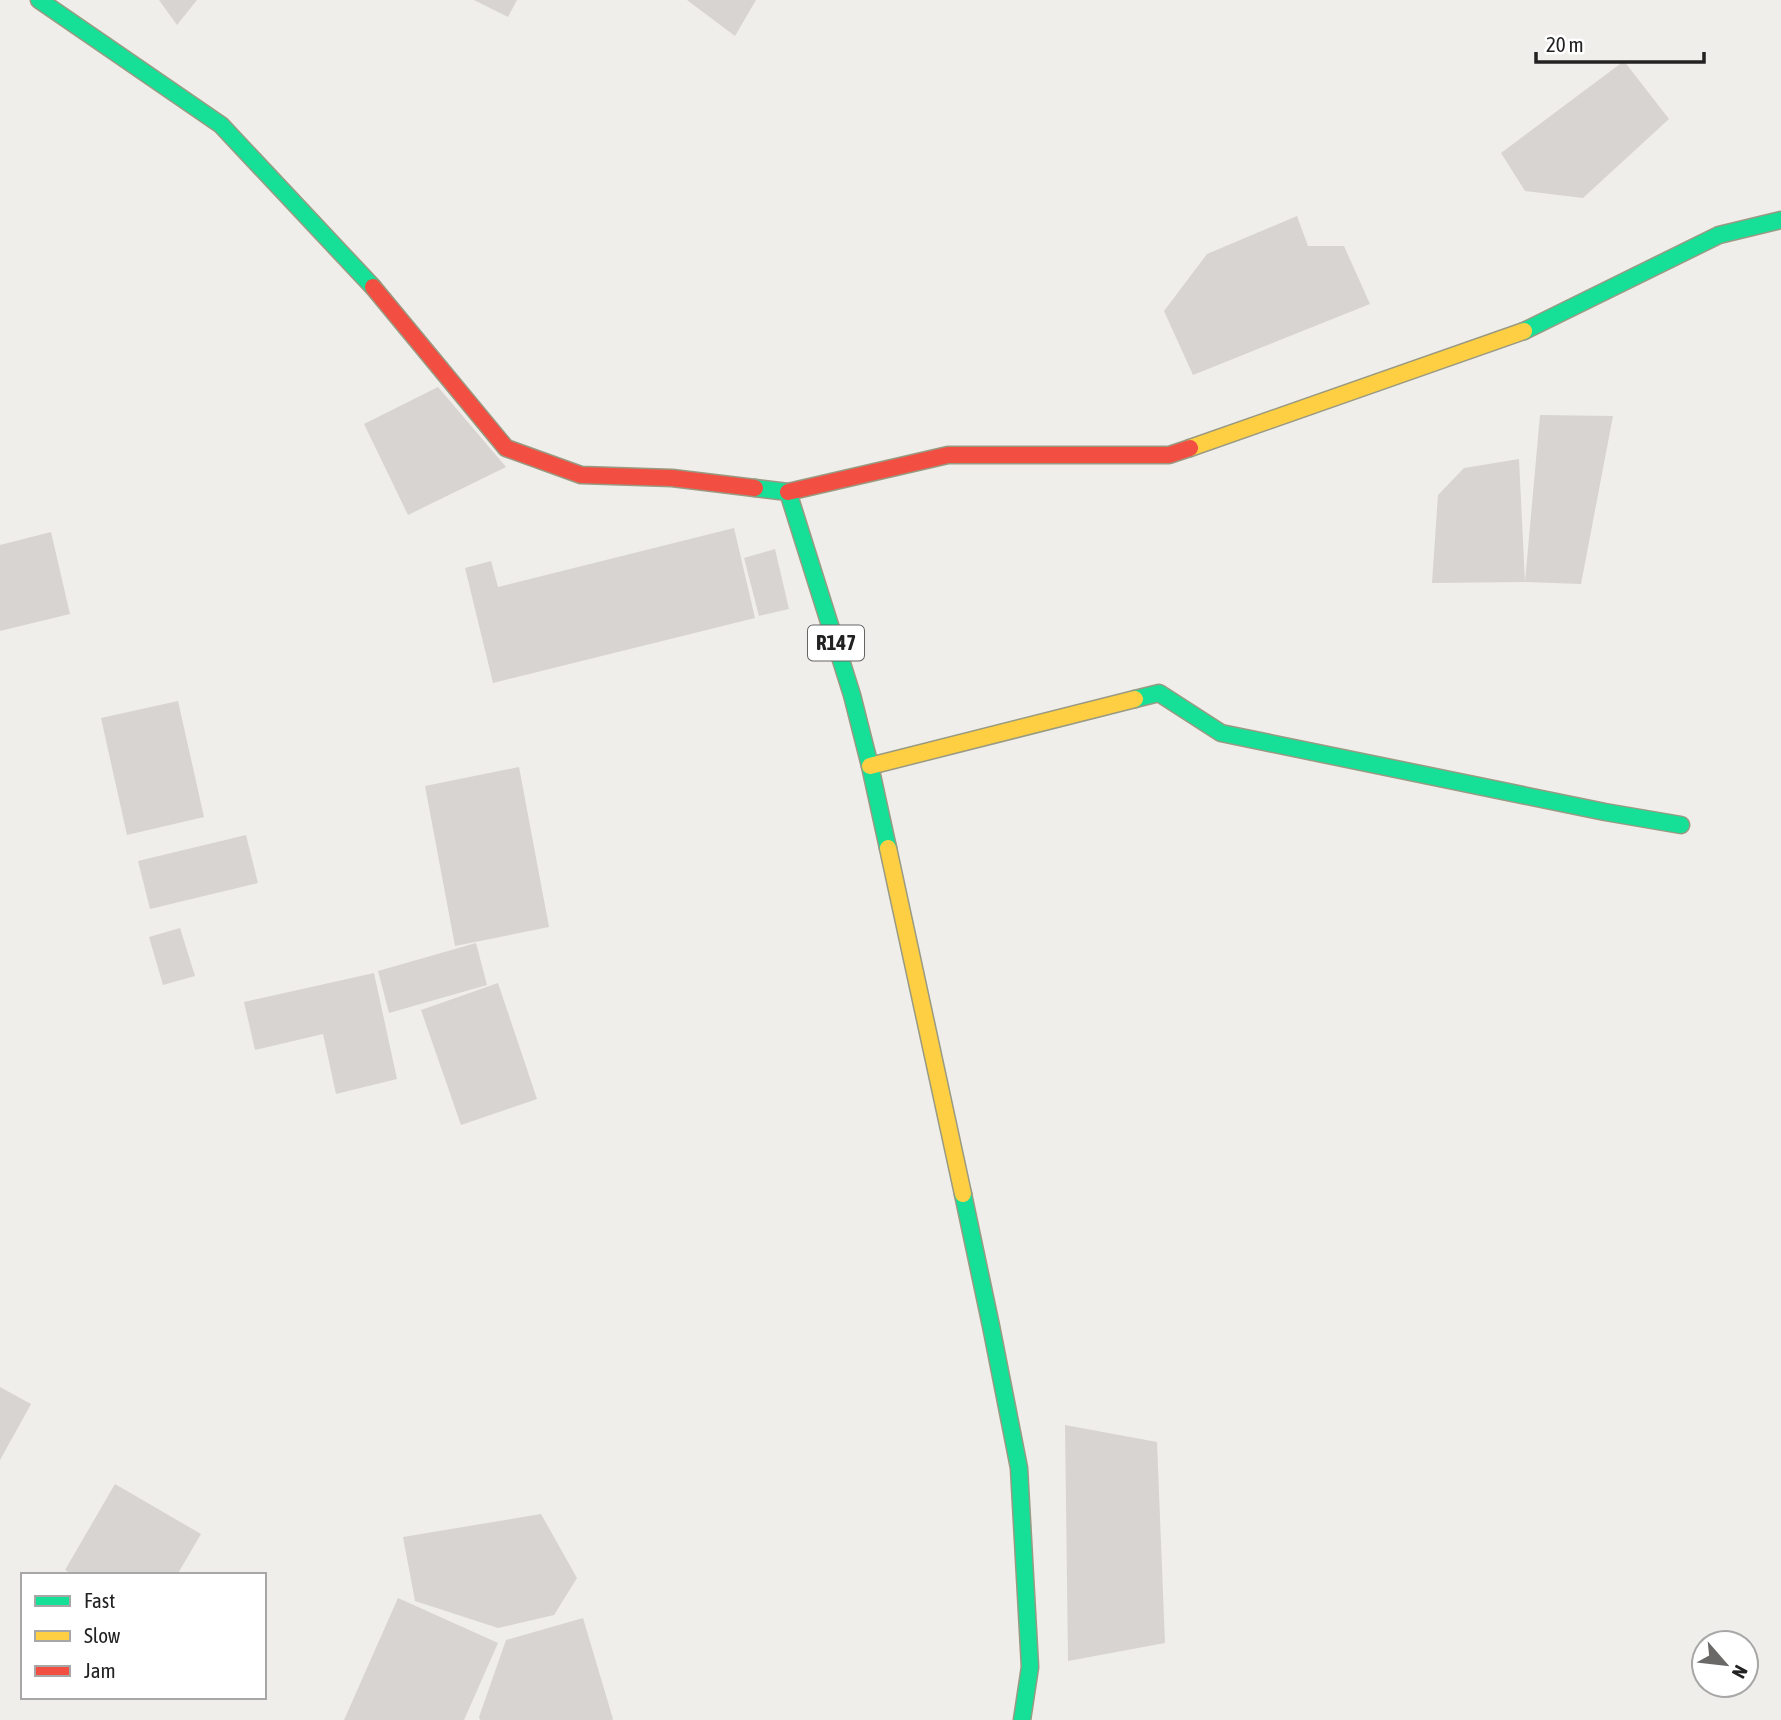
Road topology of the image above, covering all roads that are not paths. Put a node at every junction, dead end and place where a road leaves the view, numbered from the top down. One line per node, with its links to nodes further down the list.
1 (40, 0): 3 (main road)
2 (1781, 220): 3 (main road)
3 (788, 492): 4 (main road, R147)
4 (870, 766): 5 (main road); 6 (main road, R147)
5 (1681, 825)
6 (1022, 1720)

